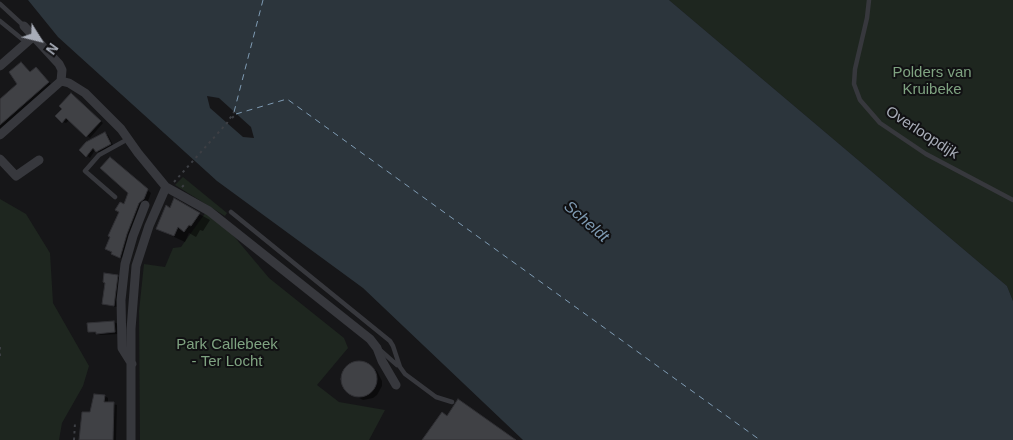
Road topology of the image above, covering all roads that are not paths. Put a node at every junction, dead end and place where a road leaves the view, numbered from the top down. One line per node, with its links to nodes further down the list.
1 (869, 0): 15 (lane, Overloopdijk)
2 (0, 4): 4 (lane)
3 (0, 21): 6 (lane)
4 (24, 26): 5 (street)
5 (34, 36): 6 (street); 8 (street)
6 (27, 43): 7 (street)
7 (0, 66)
8 (61, 81): 9 (street); 10 (street)
9 (0, 135)
10 (129, 139): 13 (street); 14 (lane)
11 (0, 159): 12 (street)
12 (40, 160)
13 (166, 187): 18 (street); 19 (street)
14 (115, 197)
15 (1013, 200)
16 (145, 205): 19 (street)
17 (231, 212): 20 (lane)
18 (377, 348): 20 (lane); 21 (street)
19 (132, 365): 23 (street)
20 (400, 368): 22 (lane)
21 (396, 385)
22 (452, 402)
23 (131, 440)

